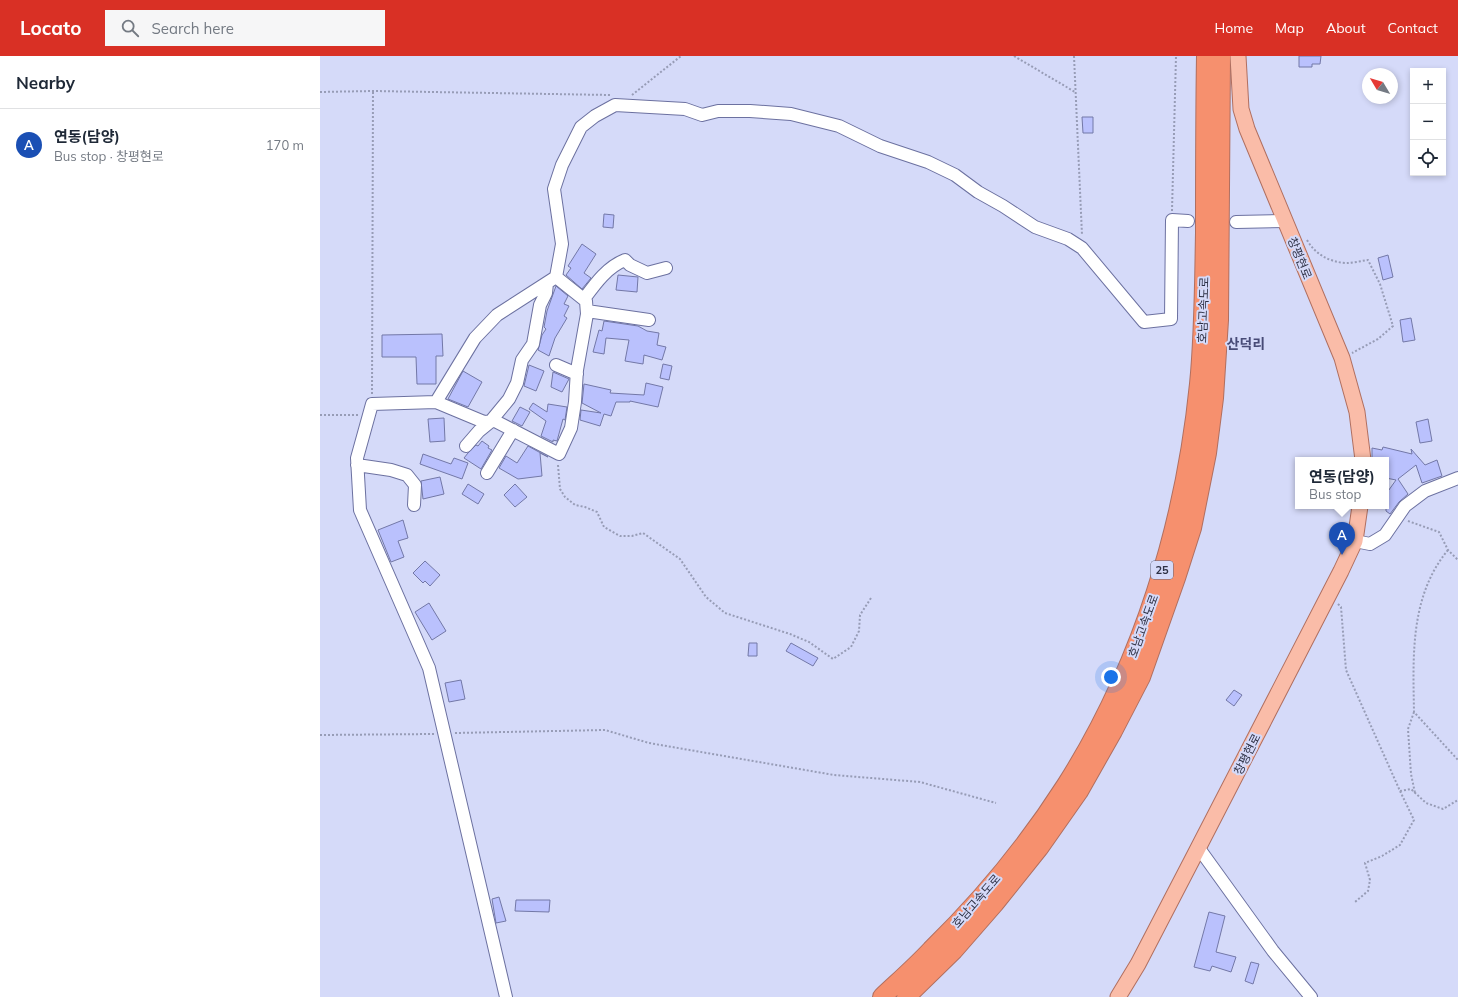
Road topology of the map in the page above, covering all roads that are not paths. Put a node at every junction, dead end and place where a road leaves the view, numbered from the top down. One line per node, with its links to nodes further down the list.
1 (1206, 56): 27 (highway, 호남고속도로 / 25)
2 (1220, 56): 28 (highway, 호남고속도로 / 25)
3 (1238, 56): 5 (main road, 창평현로)
4 (1188, 221): 8 (street)
5 (1285, 221): 6 (street); 18 (main road, 창평현로)
6 (1236, 222)
7 (666, 268): 9 (street)
8 (551, 280): 9 (street); 14 (street); 15 (street)
9 (584, 299): 10 (street)
10 (587, 311): 11 (street); 13 (street)
11 (649, 320)
12 (556, 365): 13 (street)
13 (576, 374): 16 (street)
14 (436, 402): 15 (street); 19 (street)
15 (490, 422): 16 (street); 17 (street)
16 (513, 430): 20 (street)
17 (466, 446)
18 (1363, 457)
19 (357, 465): 22 (street); 26 (street)
20 (487, 473)
21 (1458, 478): 24 (street)
22 (414, 505)
23 (1360, 509): 24 (main road, 창평현로)
24 (1355, 541): 25 (main road, 창평현로)
25 (1198, 847): 29 (main road, 창평현로); 30 (street)
26 (506, 997)
27 (882, 997)
28 (906, 997)
29 (1118, 997)
30 (1311, 997)

